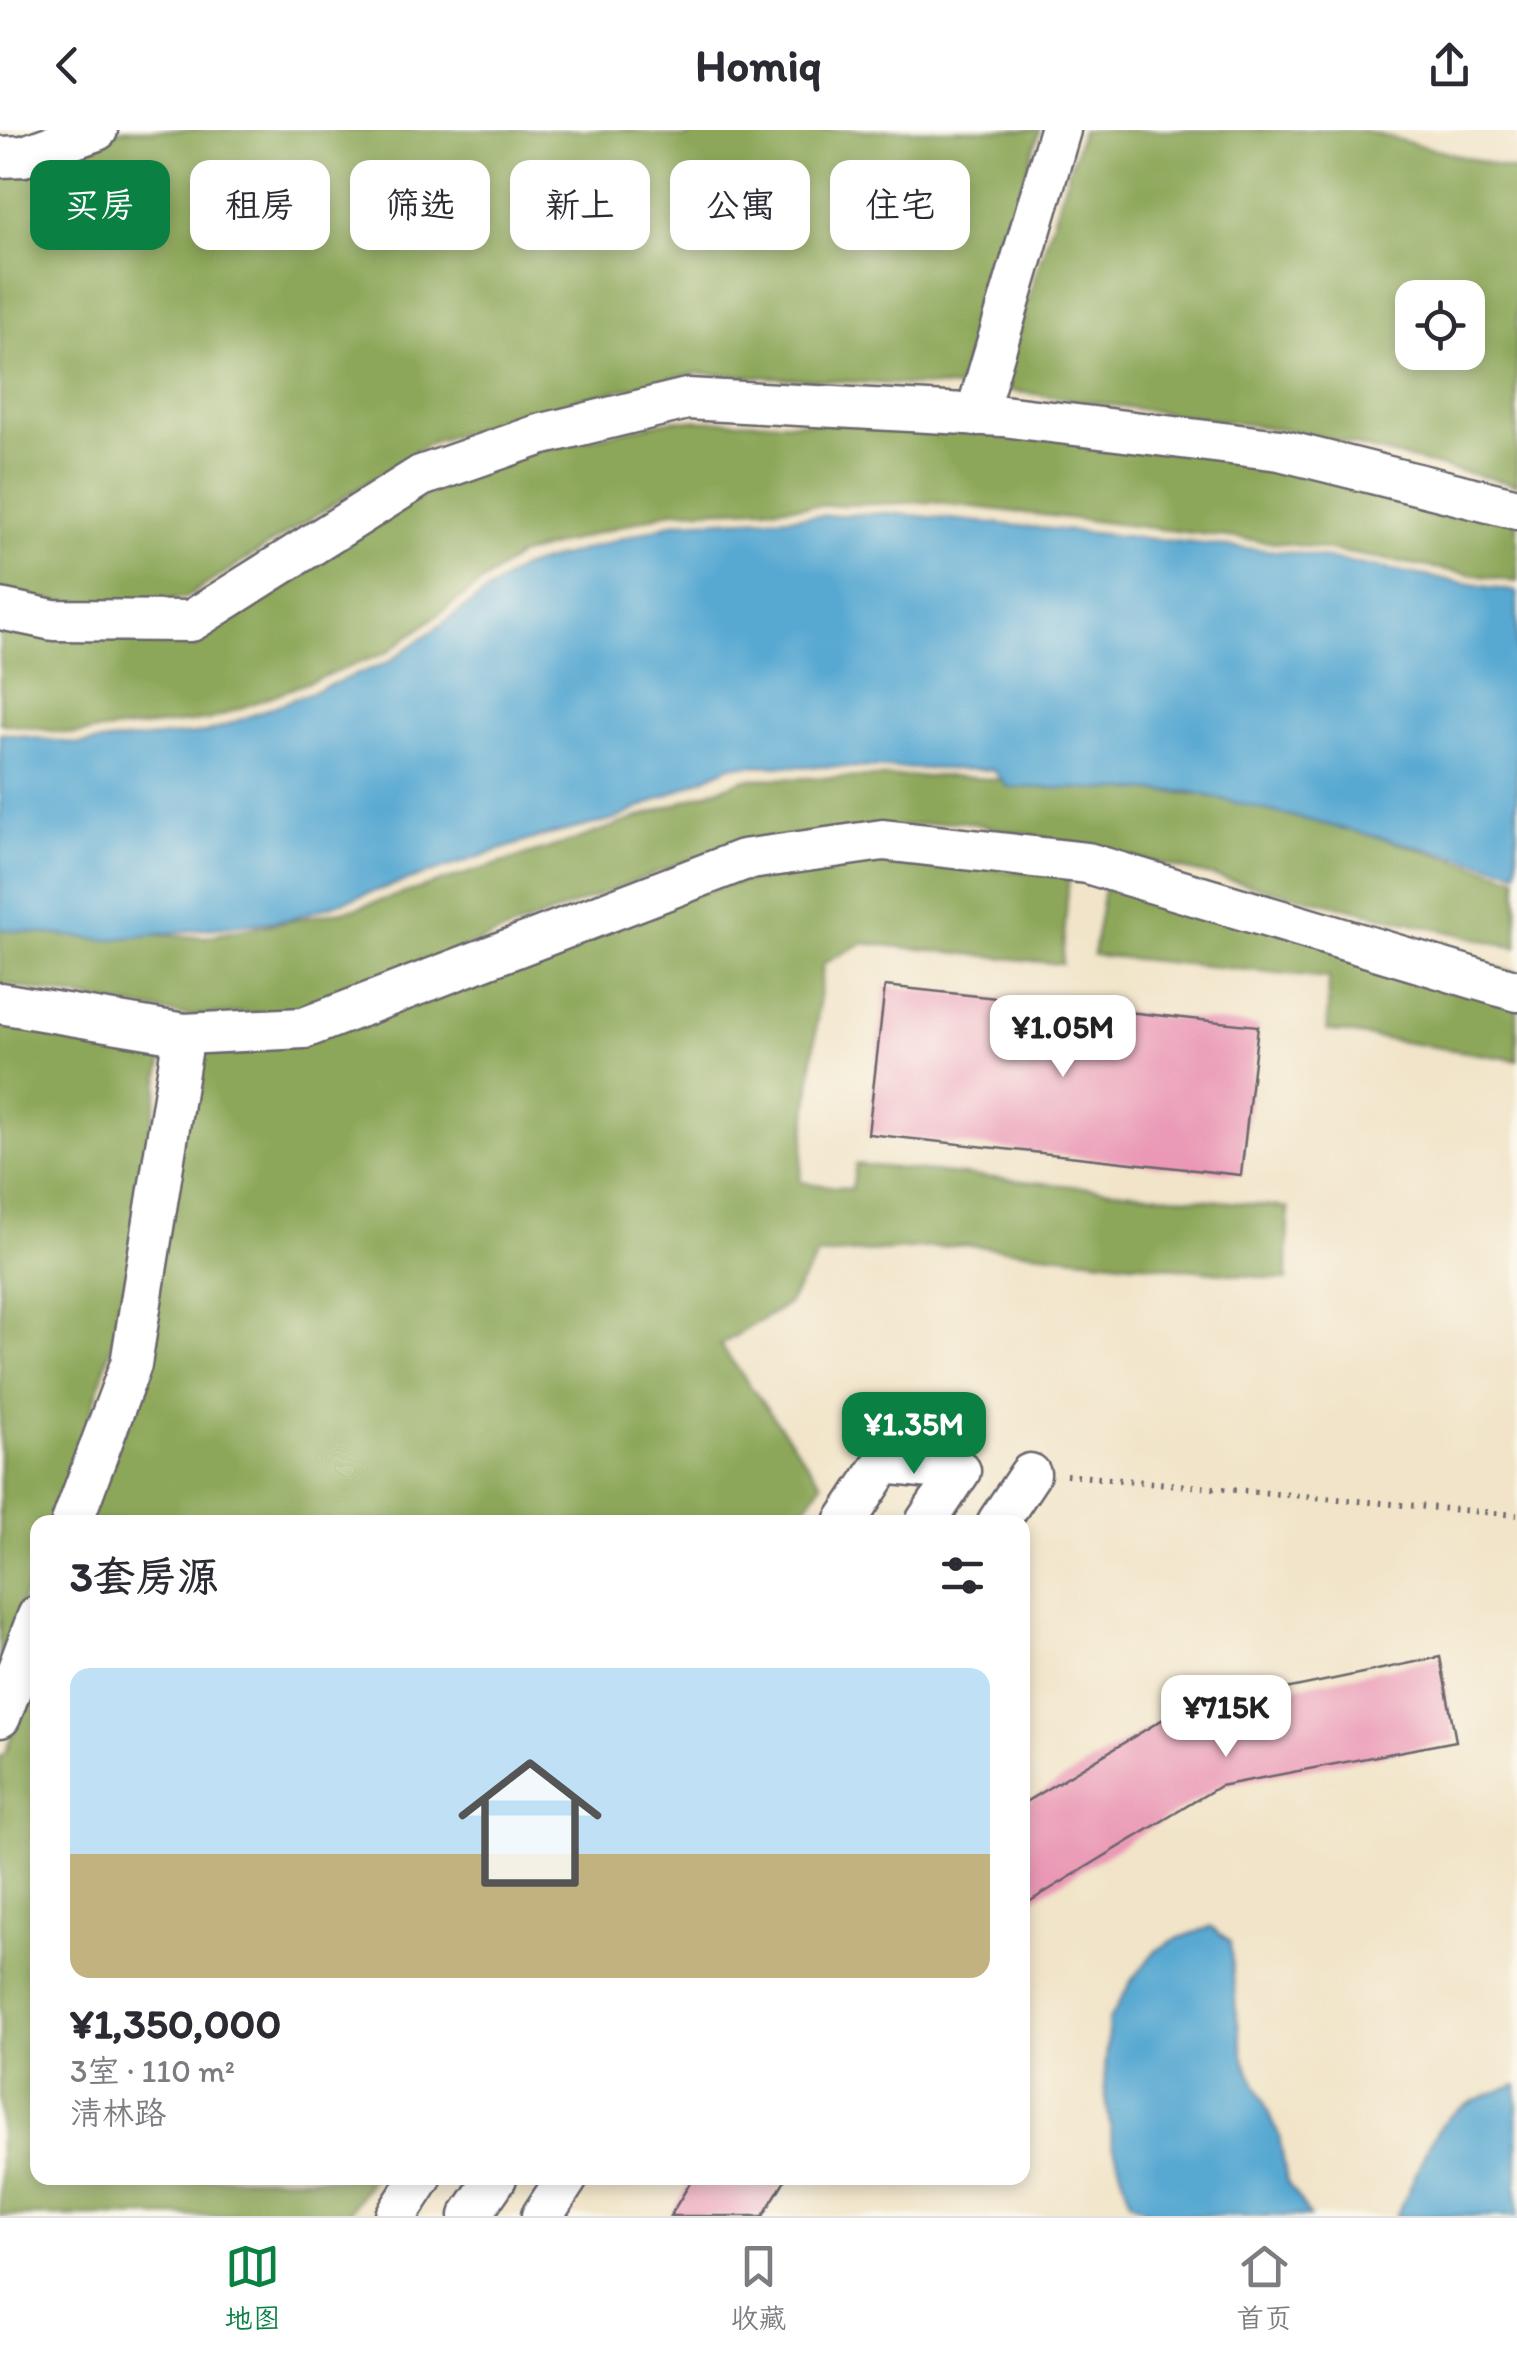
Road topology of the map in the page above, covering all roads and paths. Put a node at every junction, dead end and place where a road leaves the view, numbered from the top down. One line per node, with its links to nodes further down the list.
1 (97, 130): 3 (street)
2 (1060, 130): 4 (street)
3 (0, 158)
4 (976, 414): 5 (street); 6 (street)
5 (1517, 509)
6 (0, 609)
7 (1517, 991): 9 (street)
8 (0, 1003): 9 (street)
9 (184, 1034): 11 (street)
10 (1030, 1474): 14 (street); 15 (path)
11 (75, 1515)
12 (850, 1515): 13 (street)
13 (931, 1515)
14 (1003, 1515)
15 (1517, 1515)
16 (30, 1637): 17 (street)
17 (0, 1718)
18 (416, 2185): 21 (street)
19 (491, 2185): 22 (street)
20 (562, 2185): 23 (street)
21 (396, 2216)
22 (470, 2216)
23 (542, 2216)

